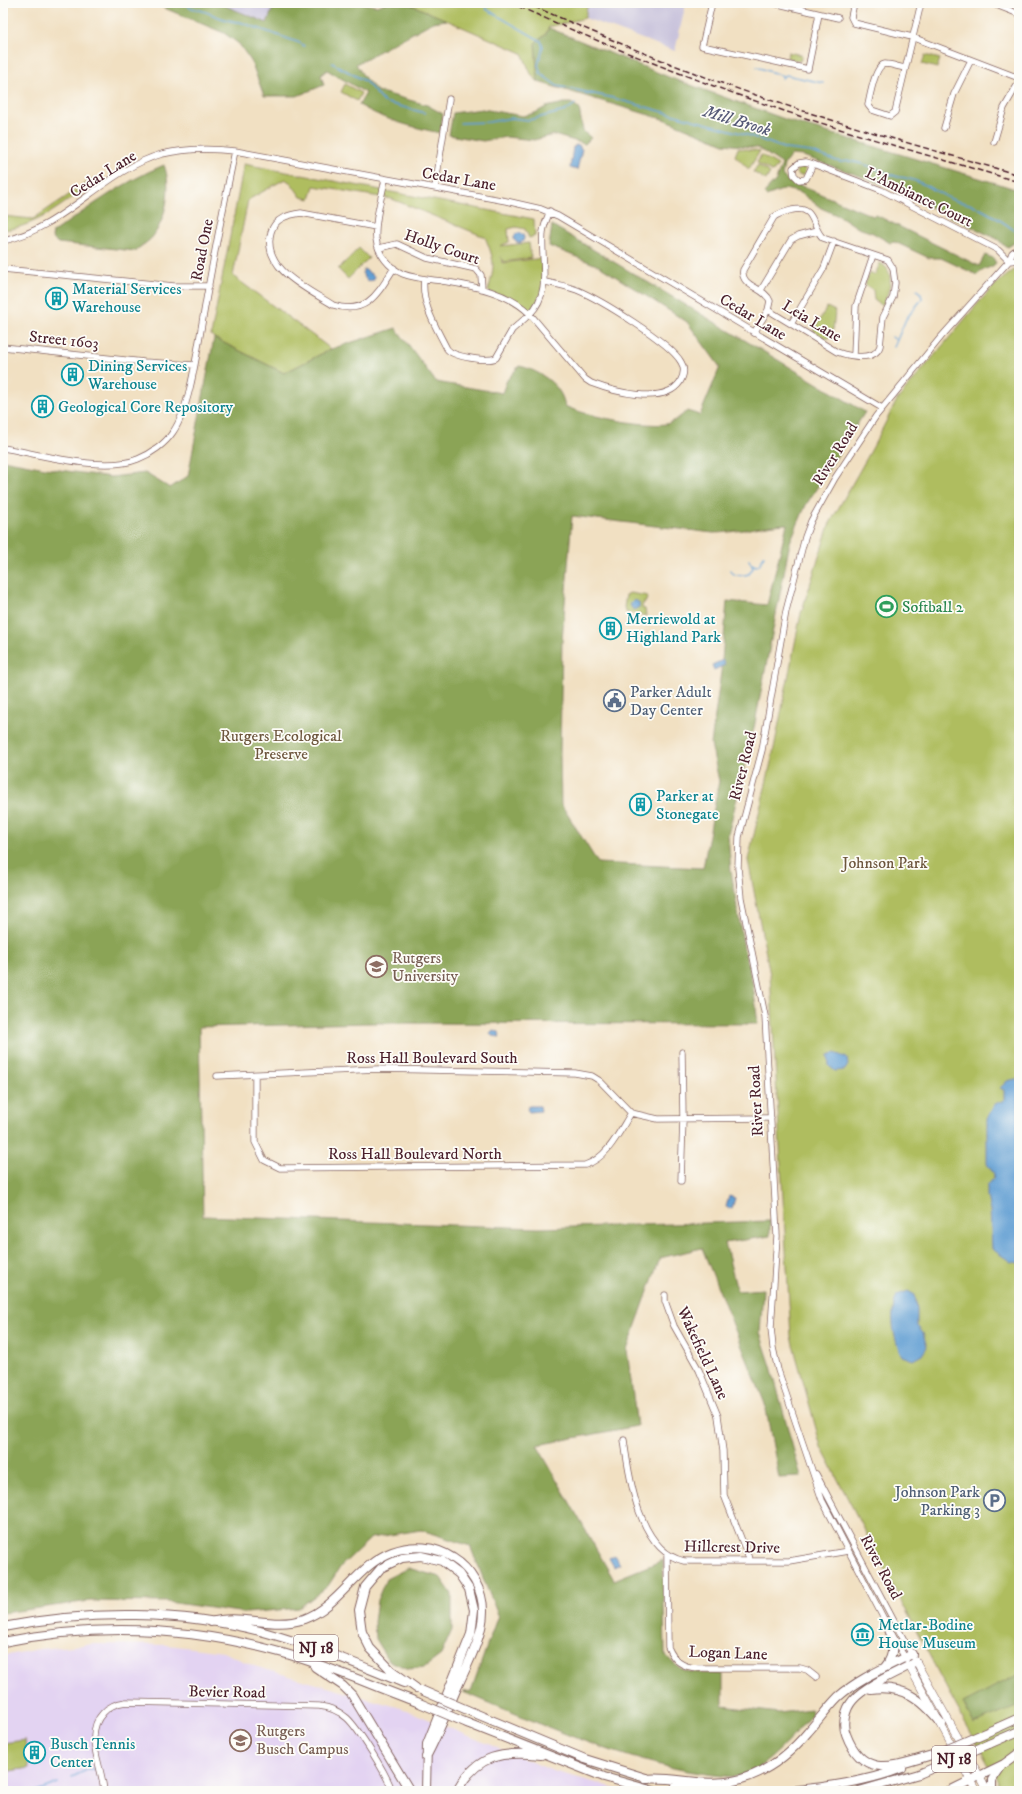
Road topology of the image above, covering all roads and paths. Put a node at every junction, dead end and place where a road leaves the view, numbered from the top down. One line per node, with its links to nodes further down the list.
1 (712, 3): 7 (street)
2 (774, 3): 6 (street)
3 (854, 3): 10 (street)
4 (921, 3): 10 (street)
5 (991, 3): 8 (street)
6 (801, 5): 7 (street)
7 (819, 14): 9 (street)
8 (1019, 14)
9 (838, 18)
10 (912, 37): 11 (street); 12 (street)
11 (971, 60): 13 (street); 16 (street)
12 (905, 68): 12 (street)
13 (1019, 78)
14 (1019, 82): 17 (street)
15 (449, 99): 21 (street)
16 (944, 128)
17 (994, 142)
18 (235, 151): 20 (street, Cedar Lane); 25 (street, Cedar Lane); 36 (street, Road One)
19 (813, 164): 31 (street, L'Ambiance Court)
20 (385, 179): 21 (street, Cedar Lane); 23 (street)
21 (435, 188): 22 (street, Cedar Lane)
22 (550, 211): 35 (street); 42 (street, Cedar Lane)
23 (376, 227): 28 (street); 32 (street)
24 (817, 232): 26 (street, Leia Lane); 38 (street); 38 (street)
25 (3, 241)
26 (834, 241): 29 (street, Leia Lane); 41 (street)
27 (1019, 247): 31 (street, River Road)
28 (379, 248): 32 (street); 37 (street, Holly Court)
29 (873, 254): 44 (street); 44 (street, Leia Lane)
30 (1019, 260): 31 (street)
31 (1009, 261): 46 (street, River Road)
32 (394, 268): 34 (street)
33 (3, 269): 36 (street)
34 (424, 279): 37 (street); 40 (street)
35 (544, 282): 40 (street); 40 (street)
36 (209, 286): 45 (street, Road One)
37 (482, 289): 40 (street)
38 (761, 290): 39 (street, Leia Lane)
39 (768, 310): 41 (street, Leia Lane); 42 (street, Leia Lane)
40 (530, 314)
41 (791, 324): 44 (street, Leia Lane)
42 (754, 333): 46 (street, Cedar Lane)
43 (3, 347): 45 (street, Street 1603)
44 (854, 355)
45 (194, 365): 47 (street, Road One)
46 (882, 408): 52 (street, River Road)
47 (3, 448)
48 (682, 1052): 53 (street)
49 (255, 1075): 50 (street, Ross Hall Boulevard South); 51 (street, Ross Hall Boulevard South); 51 (street, Ross Hall Boulevard North)
50 (217, 1076)
51 (631, 1113): 53 (street)
52 (771, 1118): 53 (street); 57 (street, River Road)
53 (683, 1119): 54 (street)
54 (681, 1181)
55 (665, 1294): 60 (street, Wakefield Lane)
56 (624, 1440): 59 (street, Hillcrest Drive)
57 (809, 1461): 58 (street, River Road); 65 (street, River Road)
58 (848, 1552): 60 (street, Hillcrest Drive); 61 (street, River Road)
59 (667, 1554): 60 (street, Hillcrest Drive); 69 (street, Logan Lane)
60 (750, 1560)
61 (885, 1621): 65 (street, River Road); 68 (highway)
62 (211, 1622): 63 (highway, NJ 18); 70 (highway, NJ 18); 77 (highway)
63 (3, 1627)
64 (3, 1642): 66 (highway, NJ 18)
65 (908, 1656): 67 (street, River Road); 68 (highway)
66 (303, 1659): 78 (highway, NJ 18, bridge); 84 (highway)
67 (913, 1664): 71 (highway); 73 (main road, River Road); 80 (main road, River Road)
68 (883, 1669): 81 (highway)
69 (816, 1677)
70 (419, 1689): 77 (highway); 81 (highway, NJ 18, bridge)
71 (866, 1689): 73 (highway); 76 (highway)
72 (1019, 1718): 76 (highway, NJ 18, bridge)
73 (942, 1724): 80 (main road, River Road)
74 (1019, 1731): 90 (highway, NJ 18, bridge)
75 (1019, 1753): 79 (highway)
76 (936, 1754): 89 (highway, NJ 18)
77 (426, 1757): 85 (highway)
78 (552, 1757): 86 (highway); 87 (highway, NJ 18)
79 (1004, 1764): 80 (highway); 95 (highway)
80 (975, 1778): 91 (highway); 93 (main road, River Road); 94 (main road, River Road)
81 (645, 1779): 88 (highway, NJ 18)
82 (104, 1791): 83 (street, Bevier Road)
83 (392, 1791)
84 (410, 1791)
85 (426, 1791)
86 (457, 1791)
87 (654, 1791)
88 (726, 1791)
89 (789, 1791)
90 (859, 1791)
91 (950, 1791): 92 (highway)
92 (967, 1791)
93 (978, 1791)
94 (988, 1791)
95 (992, 1791)

